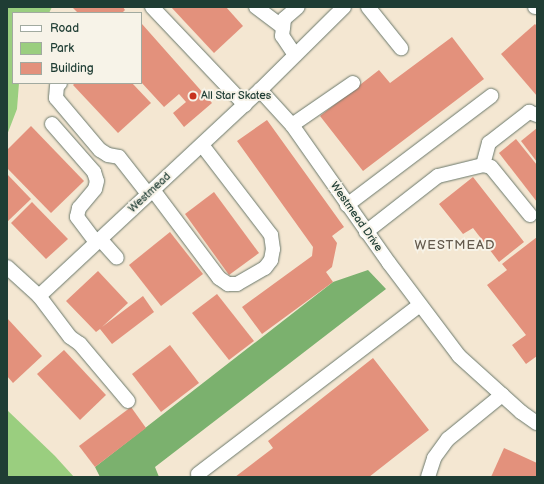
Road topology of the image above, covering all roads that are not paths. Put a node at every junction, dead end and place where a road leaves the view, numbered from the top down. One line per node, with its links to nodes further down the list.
1 (152, 7): 13 (street)
2 (256, 7): 6 (street)
3 (298, 7): 6 (street)
4 (344, 7): 8 (street)
5 (368, 7): 7 (street)
6 (283, 27): 8 (street)
7 (401, 48)
8 (295, 56): 11 (street)
9 (353, 83): 16 (street)
10 (59, 84): 19 (street)
11 (260, 90): 13 (street, Westmead); 16 (street, Westmead Drive)
12 (491, 96): 20 (street)
13 (245, 105): 17 (street, Westmead)
14 (537, 115): 18 (street)
15 (52, 124): 23 (street)
16 (292, 126): 20 (street, Westmead Drive)
17 (202, 145): 19 (street, Westmead); 19 (street)
18 (482, 165): 21 (street); 22 (street)
19 (150, 192): 23 (street, Westmead)
20 (347, 205): 22 (street, Westmead Drive)
21 (530, 215)
22 (366, 232): 27 (street, Westmead Drive)
23 (98, 241): 24 (street); 26 (street, Westmead)
24 (117, 258)
25 (7, 266): 26 (street)
26 (39, 296): 29 (street)
27 (420, 305): 28 (street, Westmead Drive); 31 (street)
28 (502, 395): 30 (street, Westmead Drive); 32 (street)
29 (128, 401)
30 (537, 423)
31 (198, 474)
32 (428, 477)

